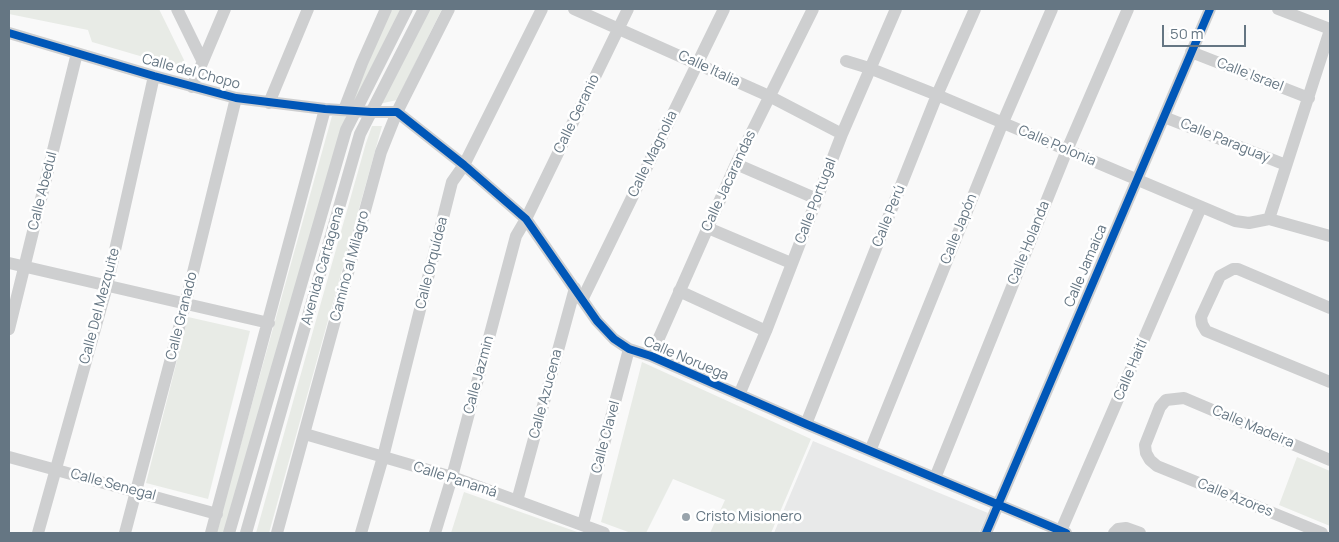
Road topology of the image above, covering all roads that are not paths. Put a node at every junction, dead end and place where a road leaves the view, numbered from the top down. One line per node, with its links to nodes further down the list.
1 (177, 9): 24 (street)
2 (225, 9): 24 (street)
3 (308, 9): 34 (street)
4 (386, 9): 36 (street)
5 (407, 9): 36 (street, Avenida Cartagena)
6 (424, 9): 37 (street, Avenida Cartagena)
7 (449, 9): 38 (street, Camino al Milagro)
8 (542, 9): 44 (street, Calle Orquídea)
9 (574, 9): 19 (street, Calle Italia)
10 (628, 9): 19 (street, Calle Geranio)
11 (724, 9): 26 (street, Calle Magnolia)
12 (813, 9): 31 (street, Calle Jacarandas)
13 (896, 9): 27 (street, Calle Portugal)
14 (975, 9): 30 (street, Calle Perú)
15 (1052, 9): 40 (street, Calle Japón)
16 (1128, 9): 42 (street, Calle Holanda)
17 (1210, 9): 22 (street, Calle Jamaica)
18 (1278, 9): 20 (street)
19 (619, 28): 26 (street, Calle Italia); 49 (street, Calle Geranio)
20 (1330, 29): 33 (street)
21 (9, 33): 23 (street, Calle del Chopo)
22 (1191, 52): 33 (street, Calle Israel); 39 (street, Calle Jamaica)
23 (77, 53): 28 (street, Calle del Chopo); 55 (street, Calle Abedul)
24 (202, 60): 29 (street)
25 (846, 61): 27 (street, Calle Polonia)
26 (697, 64): 31 (street, Calle Italia); 59 (street, Calle Magnolia)
27 (869, 68): 30 (street, Calle Polonia); 41 (street, Calle Portugal)
28 (154, 76): 29 (street, Calle del Chopo); 56 (street, Calle Del Mezquite)
29 (192, 87): 32 (street, Calle del Chopo)
30 (937, 95): 40 (street, Calle Polonia); 69 (street, Calle Perú)
31 (769, 96): 41 (street, Calle Italia); 43 (street, Calle Jacarandas)
32 (236, 98): 34 (street, Calle del Chopo); 60 (street, Calle Granado)
33 (1309, 98): 45 (street)
34 (269, 102): 35 (street, Calle del Chopo)
35 (325, 110): 36 (street, Calle del Chopo); 62 (street)
36 (350, 111): 37 (street, Calle del Chopo); 89 (street, Avenida Cartagena)
37 (371, 112): 38 (street); 90 (street, Avenida Cartagena)
38 (397, 112): 44 (street, Calle Noruega); 70 (street, Camino al Milagro)
39 (1164, 117): 45 (street, Calle Paraguay); 46 (street, Calle Jamaica)
40 (1003, 122): 42 (street, Calle Polonia); 71 (street, Calle Japón)
41 (842, 134): 47 (street, Calle Portugal)
42 (1067, 150): 46 (street, Calle Polonia); 78 (street, Calle Holanda)
43 (736, 164): 47 (street); 51 (street, Calle Jacarandas)
44 (464, 165): 49 (street, Calle Noruega); 73 (street, Calle Orquídea)
45 (1286, 165): 50 (street)
46 (1136, 180): 48 (street, Calle Polonia); 81 (street, Calle Jamaica)
47 (817, 199): 53 (street, Calle Portugal)
48 (1201, 207): 50 (street, Calle Polonia); 85 (street, Calle Haití)
49 (526, 218): 57 (street, Calle Noruega); 77 (street, Calle Jazmin)
50 (1270, 219): 52 (street)
51 (708, 228): 53 (street); 58 (street, Calle Jacarandas)
52 (1330, 236)
53 (792, 263): 64 (street, Calle Portugal)
54 (9, 264): 55 (street)
55 (25, 267): 56 (street); 63 (street, Calle Abedul)
56 (107, 286): 60 (street); 76 (street, Calle Del Mezquite)
57 (575, 288): 59 (street, Calle Noruega); 80 (street, Calle Azucena)
58 (680, 291): 64 (street); 66 (street, Calle Jacarandas)
59 (582, 300): 65 (street, Calle Noruega)
60 (185, 305): 62 (street); 79 (street, Calle Granado)
61 (1330, 308): 67 (street)
62 (268, 323): 82 (street)
63 (9, 329)
64 (766, 331): 68 (street, Calle Portugal)
65 (629, 349): 66 (street, Calle Noruega); 83 (street, Calle Clavel)
66 (651, 356): 68 (street, Calle Noruega)
67 (1330, 382)
68 (739, 395): 69 (street, Calle Noruega)
69 (806, 424): 71 (street, Calle Noruega)
70 (305, 434): 73 (street, Calle Panamá); 91 (street, Camino al Milagro)
71 (870, 451): 78 (street, Calle Noruega)
72 (9, 457): 76 (street, Calle Senegal)
73 (383, 457): 77 (street, Calle Panamá); 92 (street, Calle Orquídea)
74 (1150, 460): 75 (street, Calle Madeira); 97 (street, Calle Azores)
75 (1330, 460)
76 (55, 469): 79 (street, Calle Senegal); 86 (street, Calle Del Mezquite)
77 (452, 477): 80 (street, Calle Panamá); 93 (street, Calle Jazmin)
78 (934, 478): 81 (street, Calle Noruega)
79 (137, 491): 82 (street, Calle Senegal); 87 (street, Calle Granado)
80 (517, 501): 83 (street, Calle Panamá)
81 (998, 504): 85 (street, Calle Noruega); 95 (street, Calle Jamaica)
82 (217, 514): 88 (street)
83 (583, 524): 94 (street, Calle Panamá)
84 (1116, 531): 96 (street)
85 (1063, 532)
86 (38, 533)
87 (125, 533)
88 (211, 533)
89 (230, 533)
90 (246, 533)
91 (277, 533)
92 (361, 533)
93 (435, 533)
94 (604, 533)
95 (986, 533)
96 (1140, 533)
97 (1322, 533)

